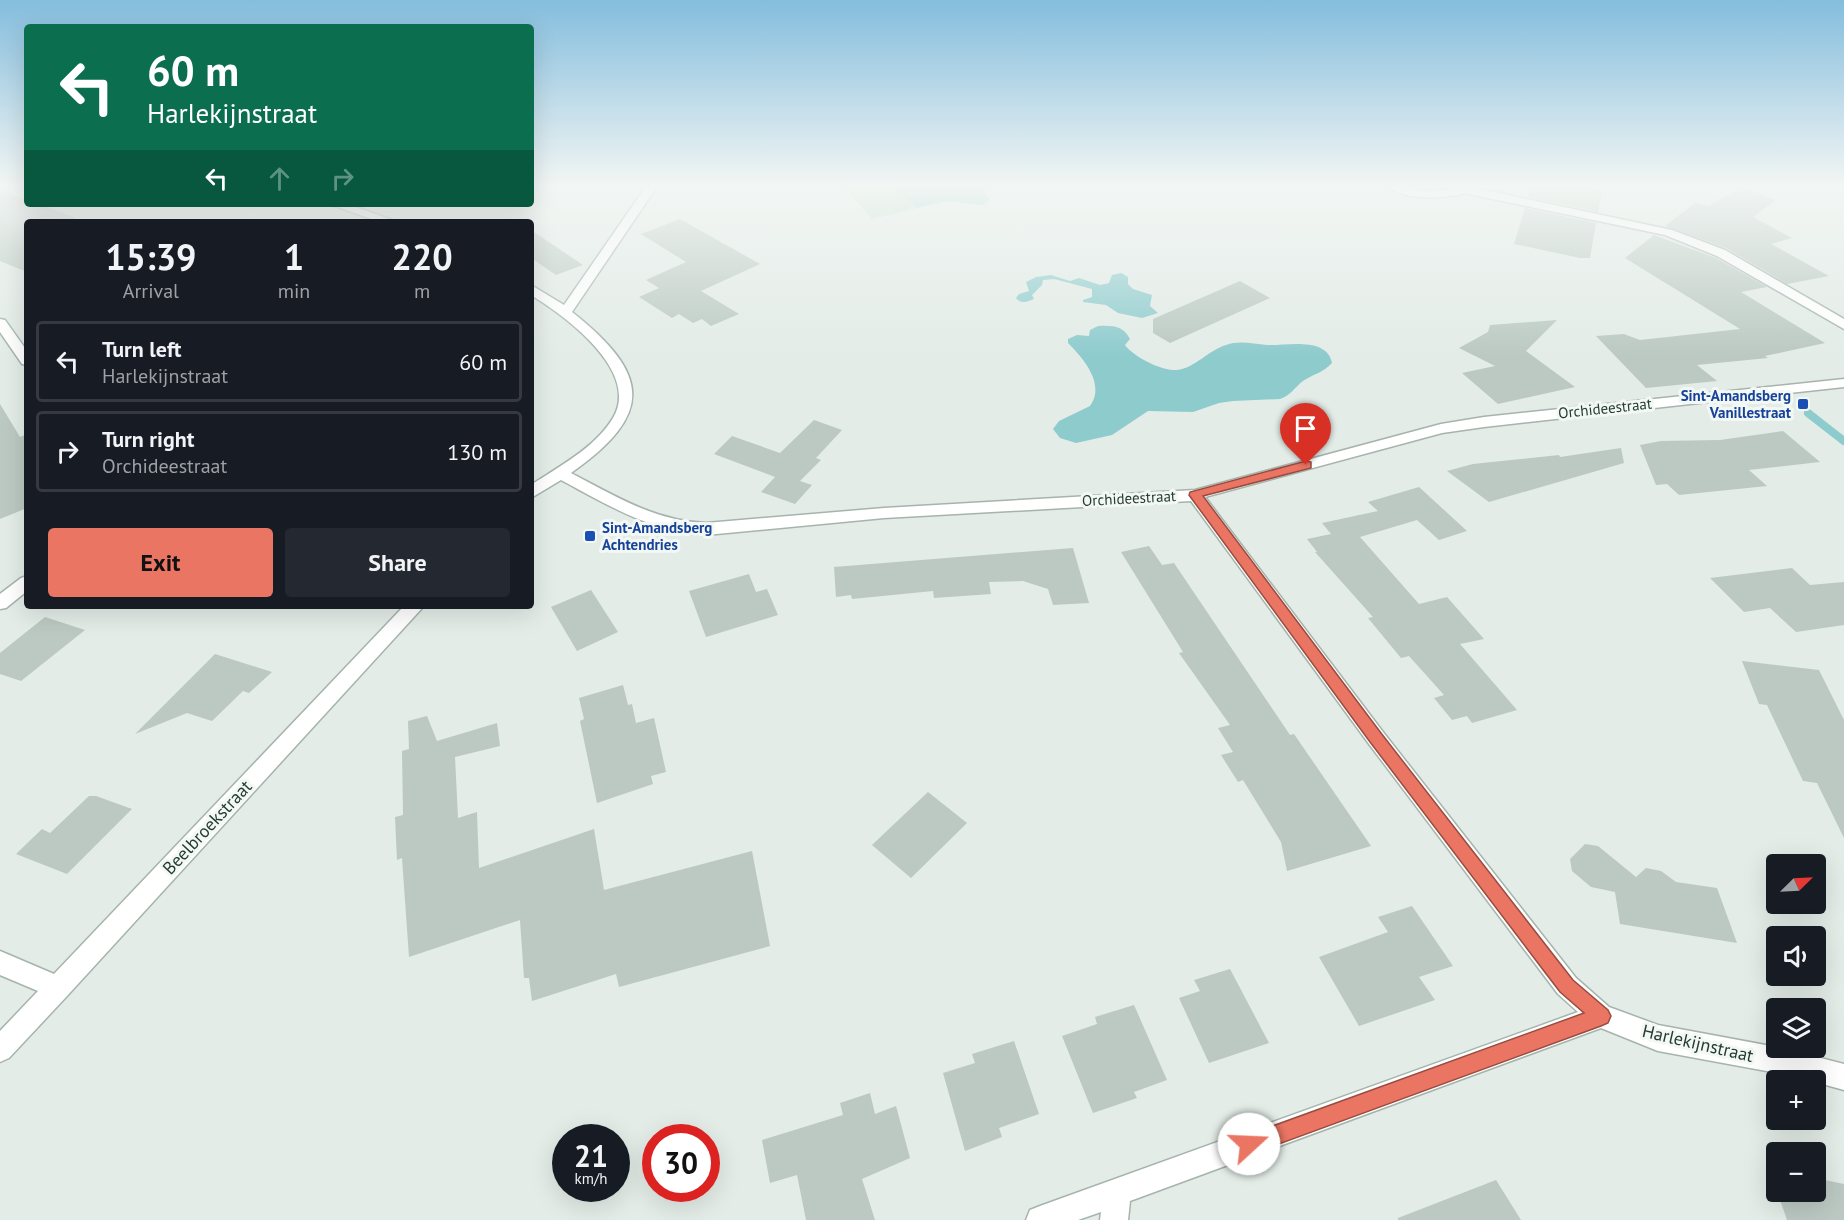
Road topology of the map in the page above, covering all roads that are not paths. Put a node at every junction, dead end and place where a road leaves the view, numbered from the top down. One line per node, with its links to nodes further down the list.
1 (614, 242): 4 (street)
2 (1693, 242): 6 (street)
3 (534, 291): 4 (street)
4 (566, 312): 9 (street)
5 (0, 323): 7 (street)
6 (1844, 325)
7 (24, 357)
8 (1844, 382): 11 (street, Orchideestraat)
9 (560, 473): 10 (street); 11 (street, Orchideestraat)
10 (534, 491)
11 (1195, 495): 17 (street, Harlekijnstraat)
12 (24, 584): 13 (street)
13 (0, 603)
14 (412, 609): 16 (street, Beelbroekstraat)
15 (0, 963): 16 (street)
16 (58, 988): 18 (street, Beelbroekstraat)
17 (1601, 1016): 19 (street, Harlekijnstraat); 20 (street)
18 (0, 1049)
19 (1844, 1077)
20 (1117, 1192): 21 (street); 22 (street)
21 (1040, 1220)
22 (1114, 1220)

